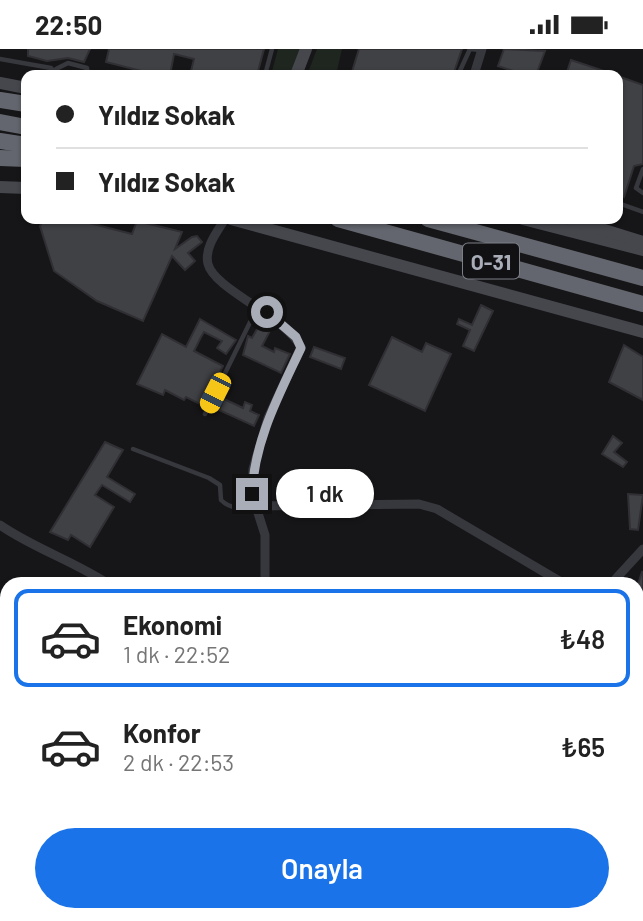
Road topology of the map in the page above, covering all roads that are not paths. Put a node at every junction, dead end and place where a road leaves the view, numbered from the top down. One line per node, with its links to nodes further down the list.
1 (272, 49): 8 (lane)
2 (306, 49): 9 (main road)
3 (482, 49): 10 (lane); 11 (street)
4 (0, 59): 5 (lane)
5 (47, 70)
6 (59, 70): 7 (lane)
7 (87, 70)
8 (266, 70)
9 (298, 70)
10 (460, 70)
11 (476, 70)
12 (0, 83): 13 (main road)
13 (21, 87)
14 (0, 100): 15 (highway)
15 (21, 102)
16 (0, 122): 17 (highway)
17 (21, 126)
18 (0, 141): 19 (highway)
19 (21, 144)
20 (0, 158): 21 (highway)
21 (21, 159)
22 (0, 166): 23 (highway)
23 (21, 166)
24 (643, 169): 27 (lane)
25 (0, 187): 26 (main road)
26 (21, 188)
27 (643, 193)
28 (623, 205): 29 (lane)
29 (643, 212)
30 (222, 224): 40 (street)
31 (249, 224): 41 (main road)
32 (356, 224): 39 (highway, O-31)
33 (446, 224): 38 (highway, O-31)
34 (542, 224): 37 (main road)
35 (585, 224): 36 (main road)
36 (643, 242)
37 (643, 250)
38 (643, 278)
39 (643, 304)
40 (258, 307): 42 (lane); 44 (street)
41 (643, 332)
42 (205, 414)
43 (132, 449): 44 (lane)
44 (256, 506): 48 (street); 49 (street)
45 (0, 525): 47 (street)
46 (643, 549): 50 (street)
47 (98, 577)
48 (265, 577)
49 (552, 577)
50 (617, 577)

